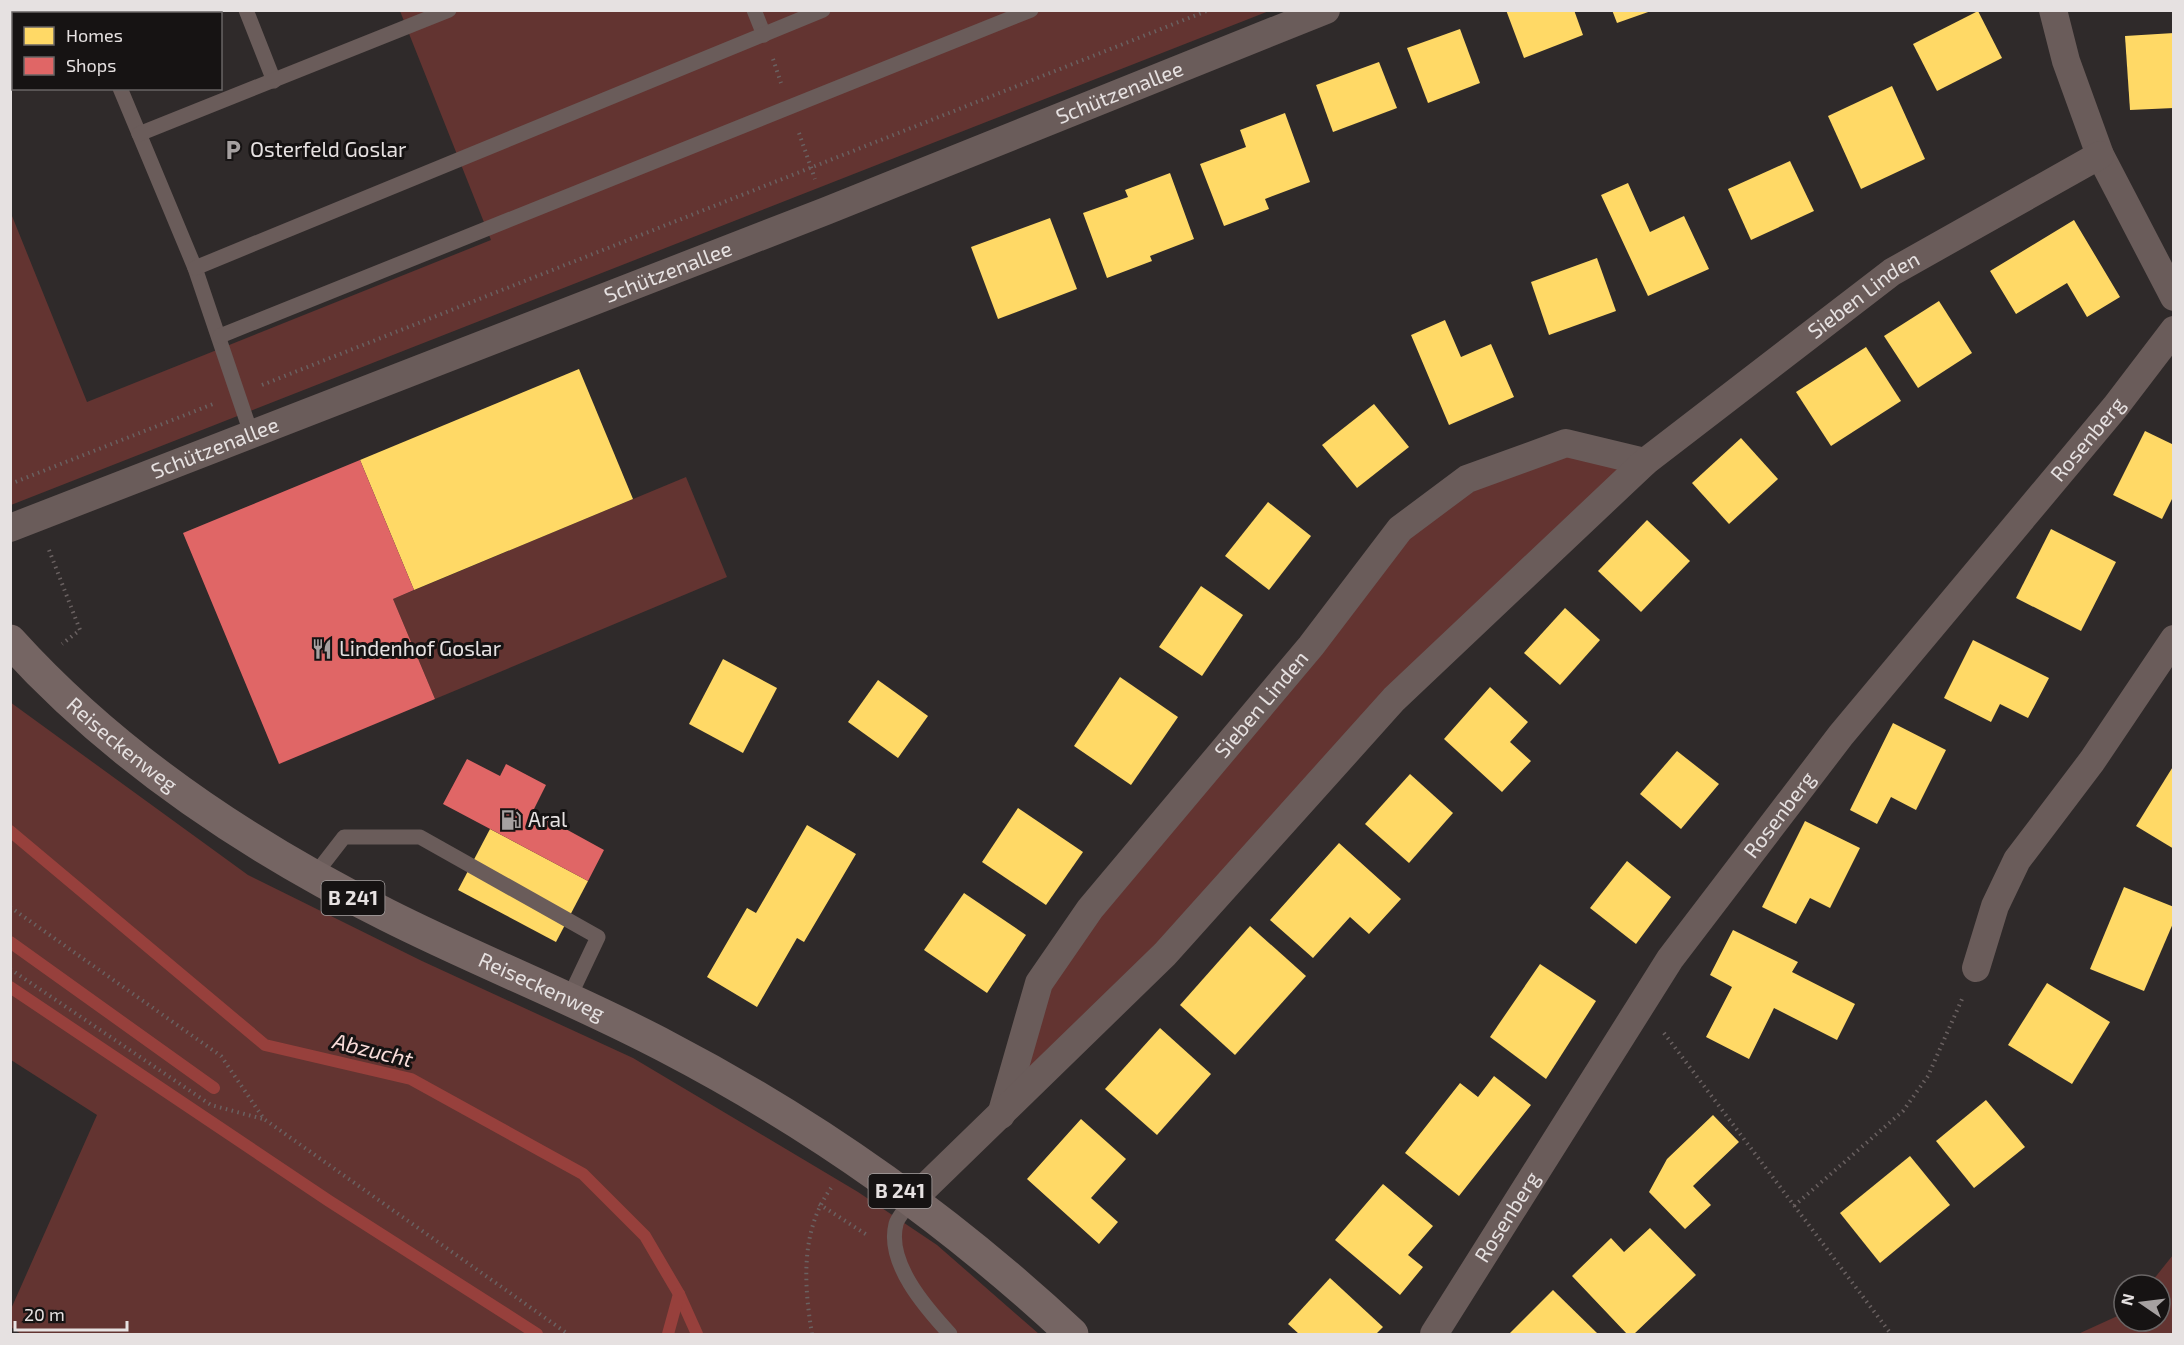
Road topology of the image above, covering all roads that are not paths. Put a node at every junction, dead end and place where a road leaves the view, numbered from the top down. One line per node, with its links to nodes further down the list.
1 (246, 10): 9 (lane)
2 (449, 10): 9 (lane)
3 (754, 10): 8 (lane)
4 (823, 10): 8 (lane)
5 (1031, 10): 16 (lane)
6 (1326, 10): 17 (street, Schützenallee)
7 (2053, 10): 12 (street)
8 (764, 35): 13 (lane)
9 (274, 81): 11 (lane)
10 (121, 90): 11 (lane)
11 (139, 134): 13 (lane)
12 (2100, 155): 14 (street); 18 (street, Sieben Linden)
13 (195, 268): 16 (lane)
14 (2174, 297)
15 (2174, 330): 29 (street, Rosenberg)
16 (220, 336): 17 (lane)
17 (250, 433): 19 (street, Schützenallee)
18 (1645, 462): 25 (street, Sieben Linden); 25 (street, Sieben Linden)
19 (10, 528)
20 (2174, 639): 23 (street)
21 (10, 641): 22 (main road, Reiseckenweg / B 241)
22 (313, 877): 24 (main road, Reiseckenweg / B 241); 24 (lane)
23 (1976, 968)
24 (569, 998): 26 (main road, Reiseckenweg / B 241)
25 (1000, 1117): 26 (street, Sieben Linden)
26 (912, 1200): 27 (lane); 28 (main road, Reiseckenweg / B 241)
27 (951, 1335)
28 (1072, 1335)
29 (1434, 1335)

